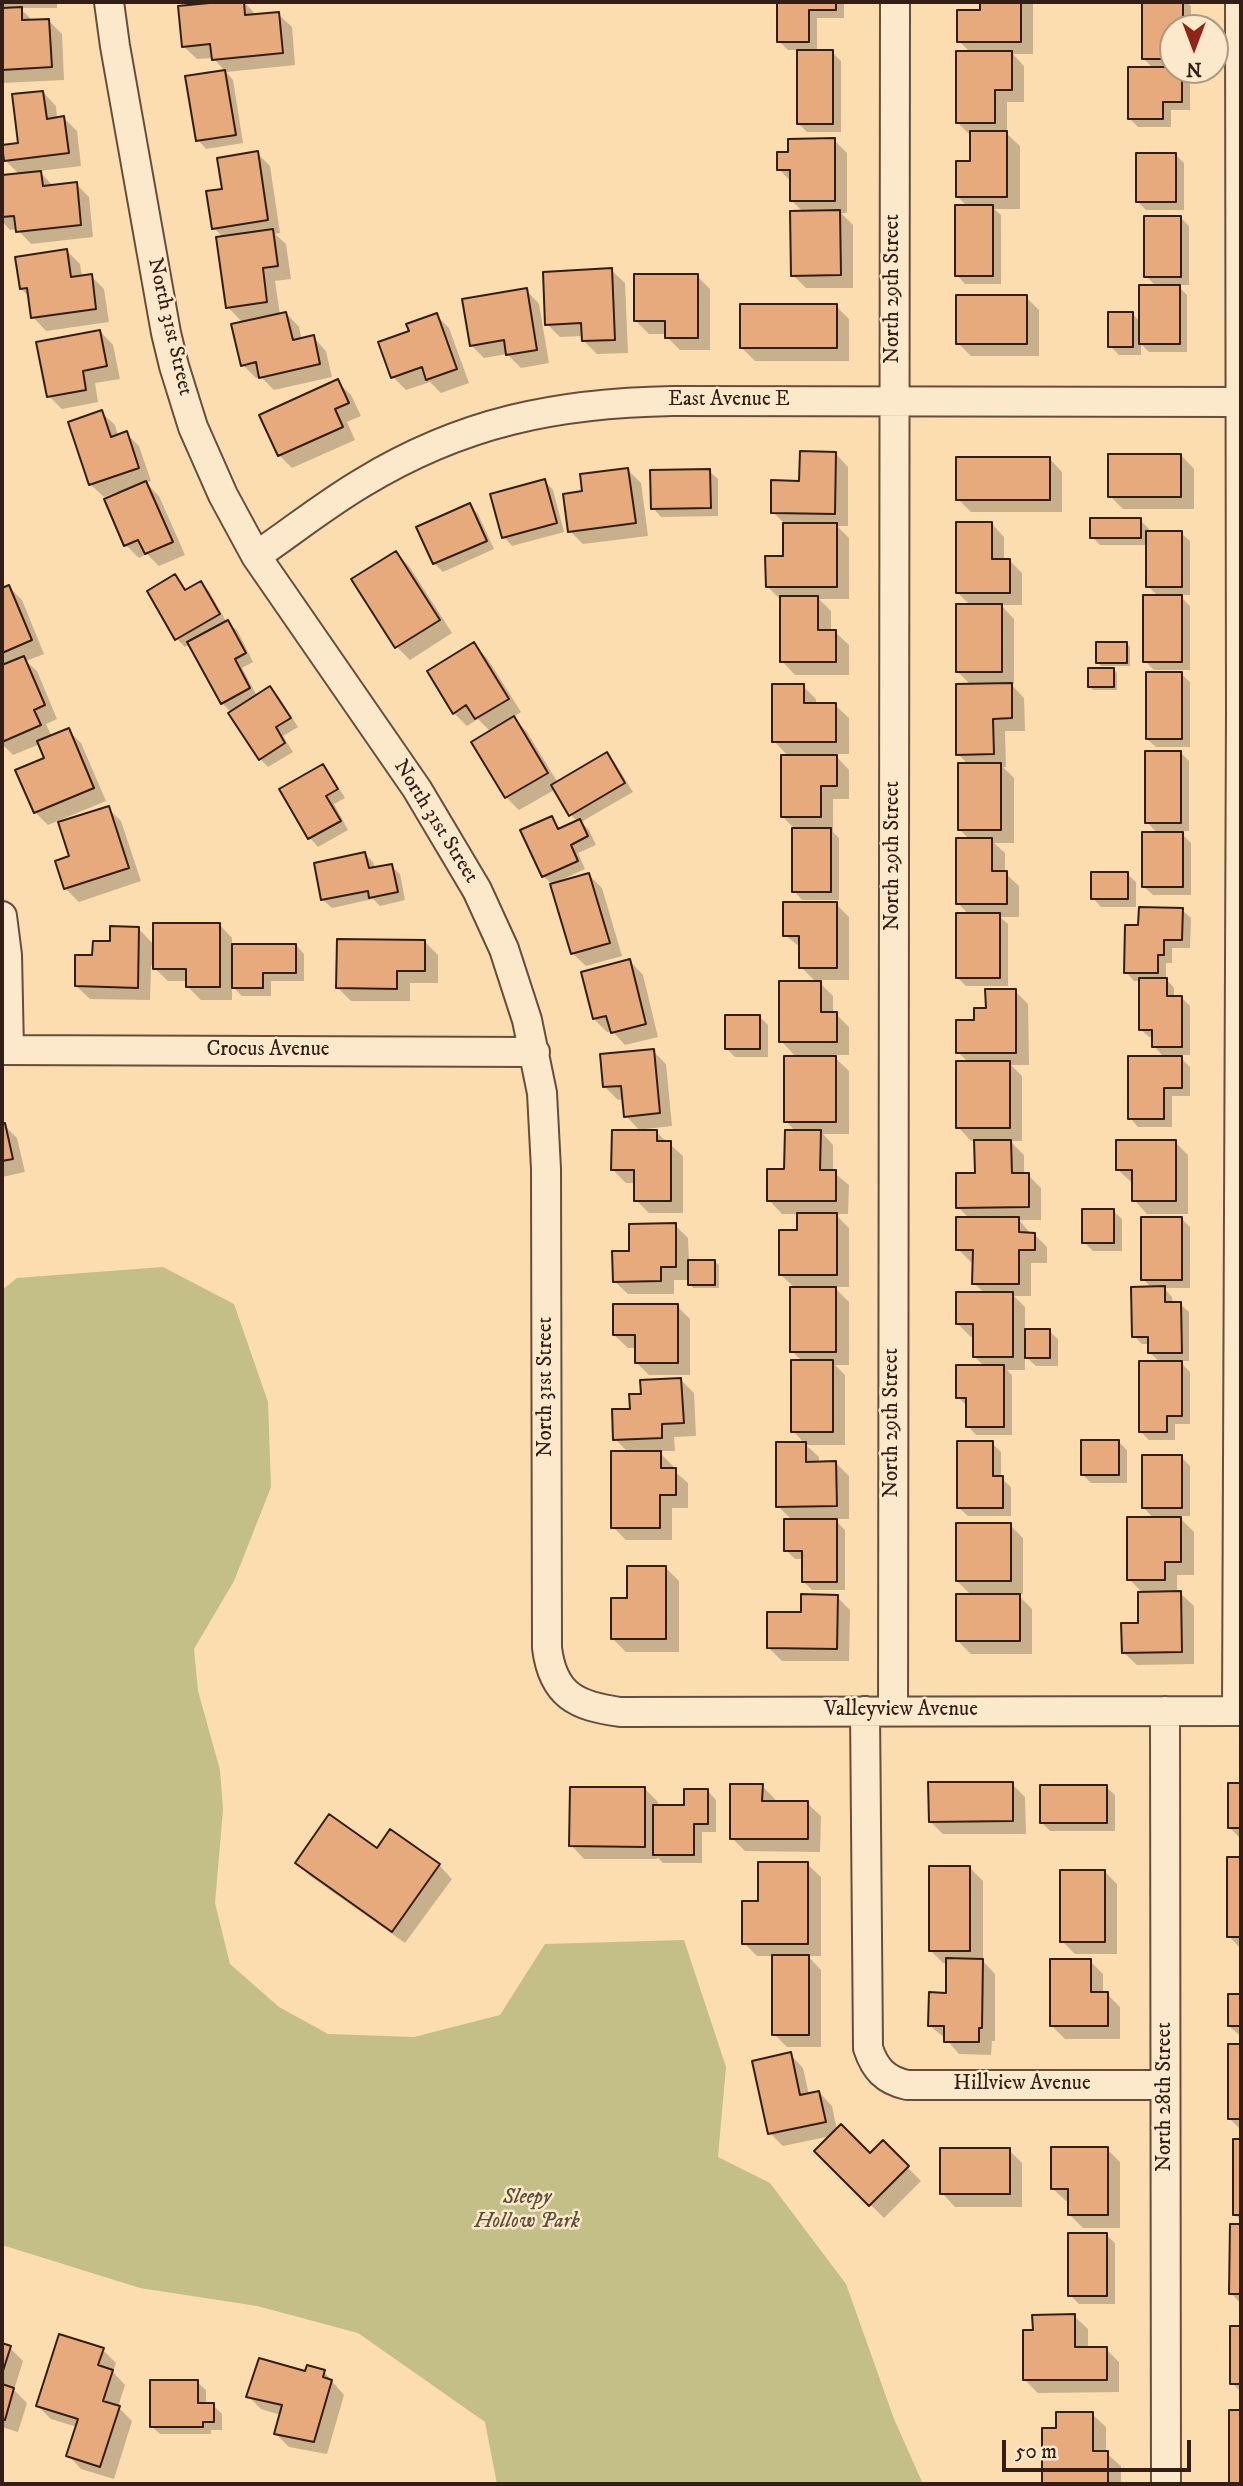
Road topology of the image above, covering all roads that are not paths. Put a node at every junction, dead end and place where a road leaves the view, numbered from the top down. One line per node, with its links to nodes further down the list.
1 (109, 2): 6 (street, North 31st Street)
2 (895, 2): 4 (street, North 29th Street)
3 (1240, 2): 5 (street)
4 (894, 401): 5 (street, East Avenue E); 6 (street, East Avenue E); 12 (street, North 29th Street)
5 (1240, 402): 7 (street)
6 (256, 556): 10 (street, North 31st Street)
7 (1241, 712): 14 (street)
8 (2, 916): 9 (street)
9 (5, 1050): 10 (street, Crocus Avenue)
10 (535, 1052): 11 (street, North 31st Street)
11 (564, 1693): 12 (street, Valleyview Avenue)
12 (879, 1711): 13 (street, Valleyview Avenue); 15 (street, North 29th Street)
13 (1165, 1711): 14 (street, Valleyview Avenue); 16 (street, North 28th Street)
14 (1239, 1711)
15 (882, 2074): 16 (street, Hillview Avenue)
16 (1166, 2085): 17 (street, North 28th Street)
17 (1166, 2484)

